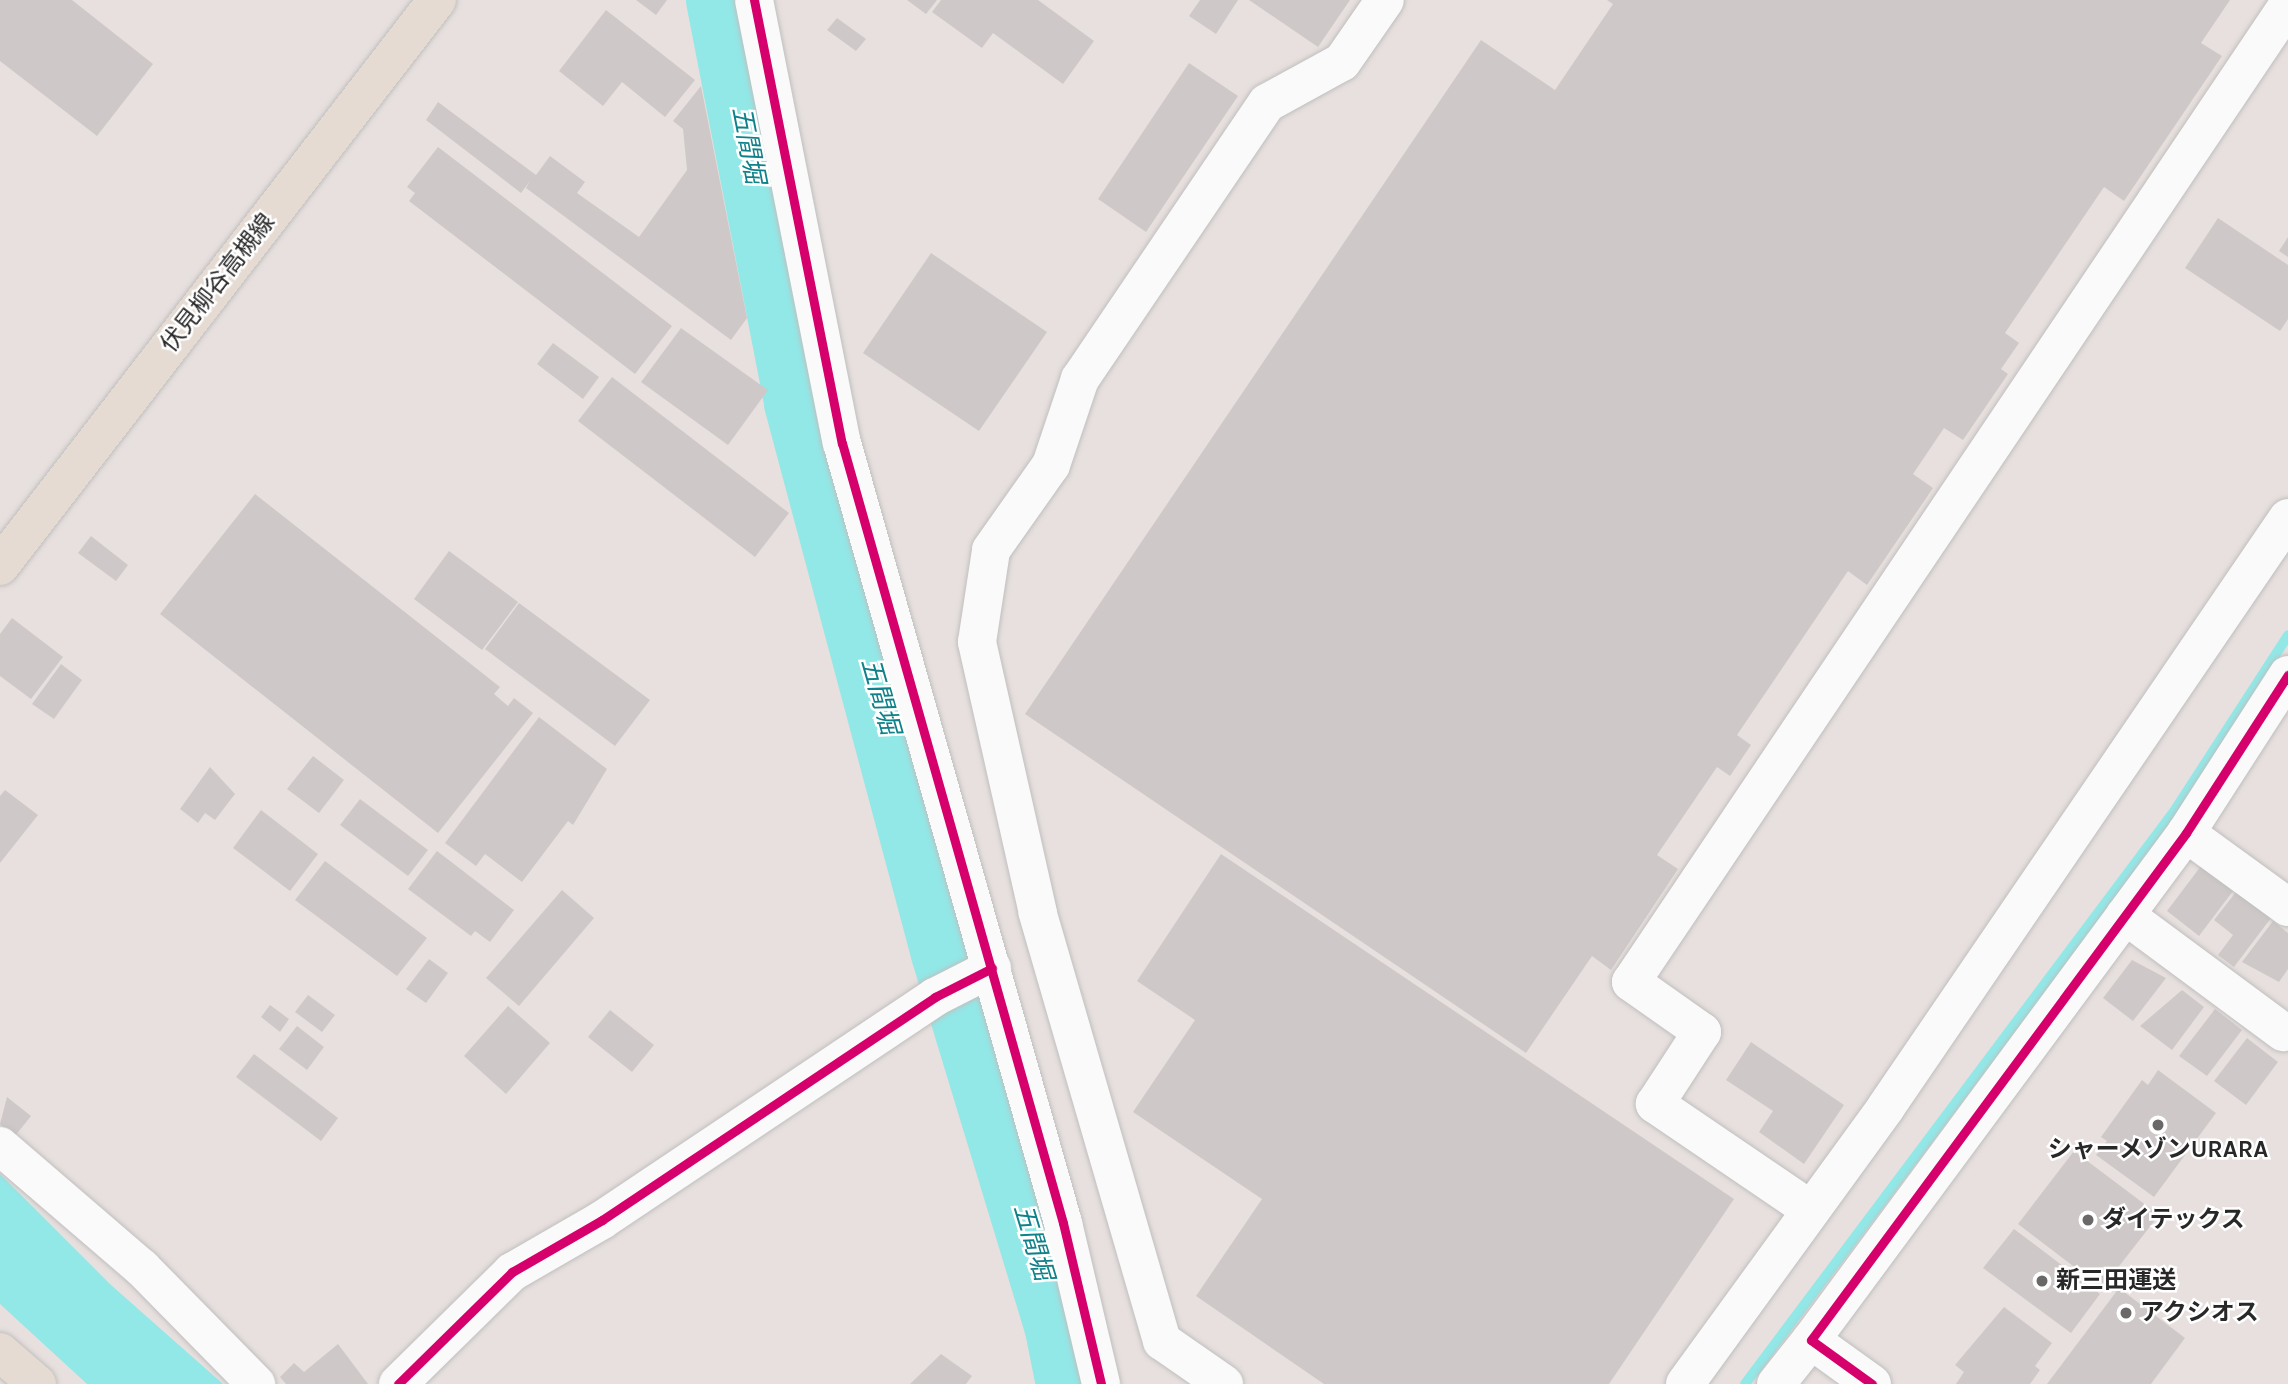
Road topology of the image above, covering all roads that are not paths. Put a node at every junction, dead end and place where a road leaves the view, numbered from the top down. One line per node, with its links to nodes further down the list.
1 (437, 0): 6 (main road, 伏見柳谷高槻線)
2 (754, 0): 11 (street)
3 (1385, 0): 21 (street)
4 (2282, 28): 14 (street)
5 (2288, 518): 14 (street)
6 (0, 566)
7 (2288, 675): 8 (street)
8 (2182, 838): 9 (street); 10 (street)
9 (2288, 907)
10 (2125, 915): 12 (street); 15 (street)
11 (981, 974): 19 (street); 20 (street)
12 (2283, 1032)
13 (0, 1146): 18 (street)
14 (1811, 1210): 22 (street)
15 (1811, 1340): 23 (street); 24 (street)
16 (0, 1352): 17 (main road)
17 (37, 1384)
18 (256, 1384)
19 (398, 1384)
20 (1101, 1384)
21 (1224, 1384)
22 (1685, 1384)
23 (1776, 1384)
24 (1872, 1384)

